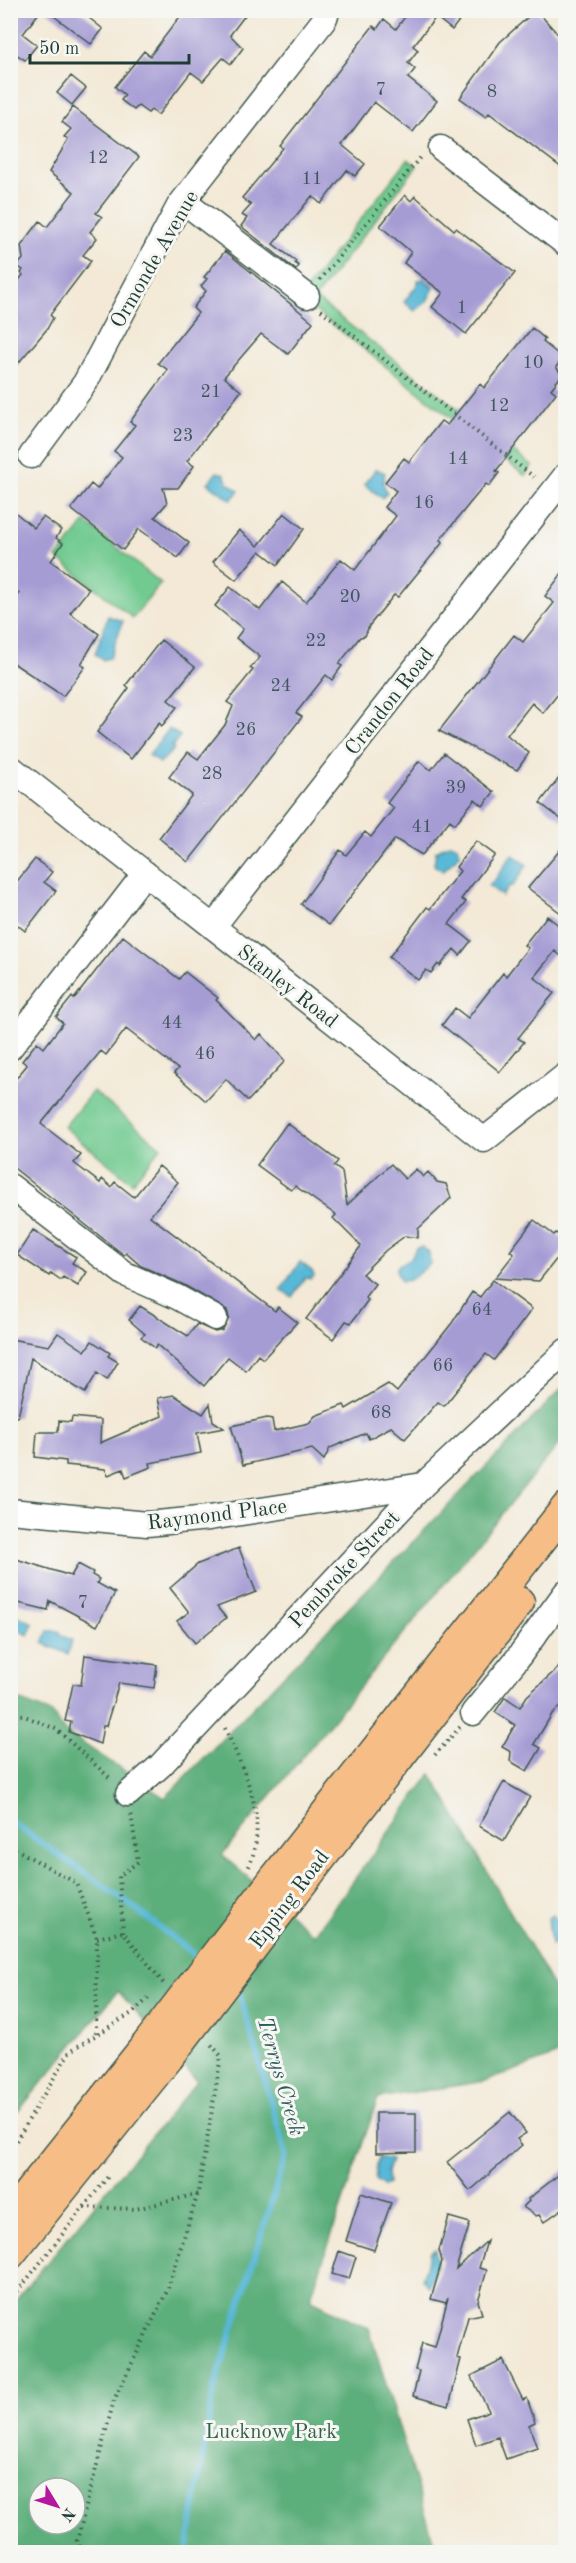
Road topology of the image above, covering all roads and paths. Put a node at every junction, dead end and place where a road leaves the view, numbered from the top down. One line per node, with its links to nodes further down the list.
1 (328, 10): 3 (street, Ormonde Avenue)
2 (441, 148): 4 (street); 5 (path)
3 (183, 201): 5 (street); 6 (street, Ormonde Avenue)
4 (566, 243)
5 (307, 296): 8 (path)
6 (31, 456)
7 (566, 475): 11 (street, Crandon Road)
8 (534, 477)
9 (10, 767): 10 (street, Stanley Road)
10 (145, 873): 11 (street, Stanley Road); 12 (street)
11 (213, 927): 13 (street, Stanley Road)
12 (10, 1048)
13 (566, 1074)
14 (10, 1186): 15 (street)
15 (215, 1318)
16 (566, 1351): 17 (street, Pembroke Street)
17 (423, 1485): 19 (street, Raymond Place); 25 (street, Pembroke Street)
18 (566, 1508): 28 (main road, Epping Road)
19 (10, 1510)
20 (566, 1543): 28 (main road, Epping Road)
21 (566, 1592): 23 (street)
22 (10, 1710): 25 (path)
23 (472, 1713)
24 (232, 1744): 27 (path)
25 (128, 1794): 29 (path)
26 (10, 1846): 31 (path)
27 (243, 1876)
28 (285, 1885): 32 (main road, Epping Road, bridge)
29 (123, 1932)
30 (151, 1996): 31 (path)
31 (96, 2034): 34 (path)
32 (158, 2050): 36 (main road, Epping Road); 37 (main road, Epping Road)
33 (221, 2056): 35 (path)
34 (10, 2151)
35 (198, 2193): 36 (path); 39 (path)
36 (48, 2206): 38 (main road, Epping Road)
37 (10, 2216)
38 (10, 2254)
39 (82, 2553)

